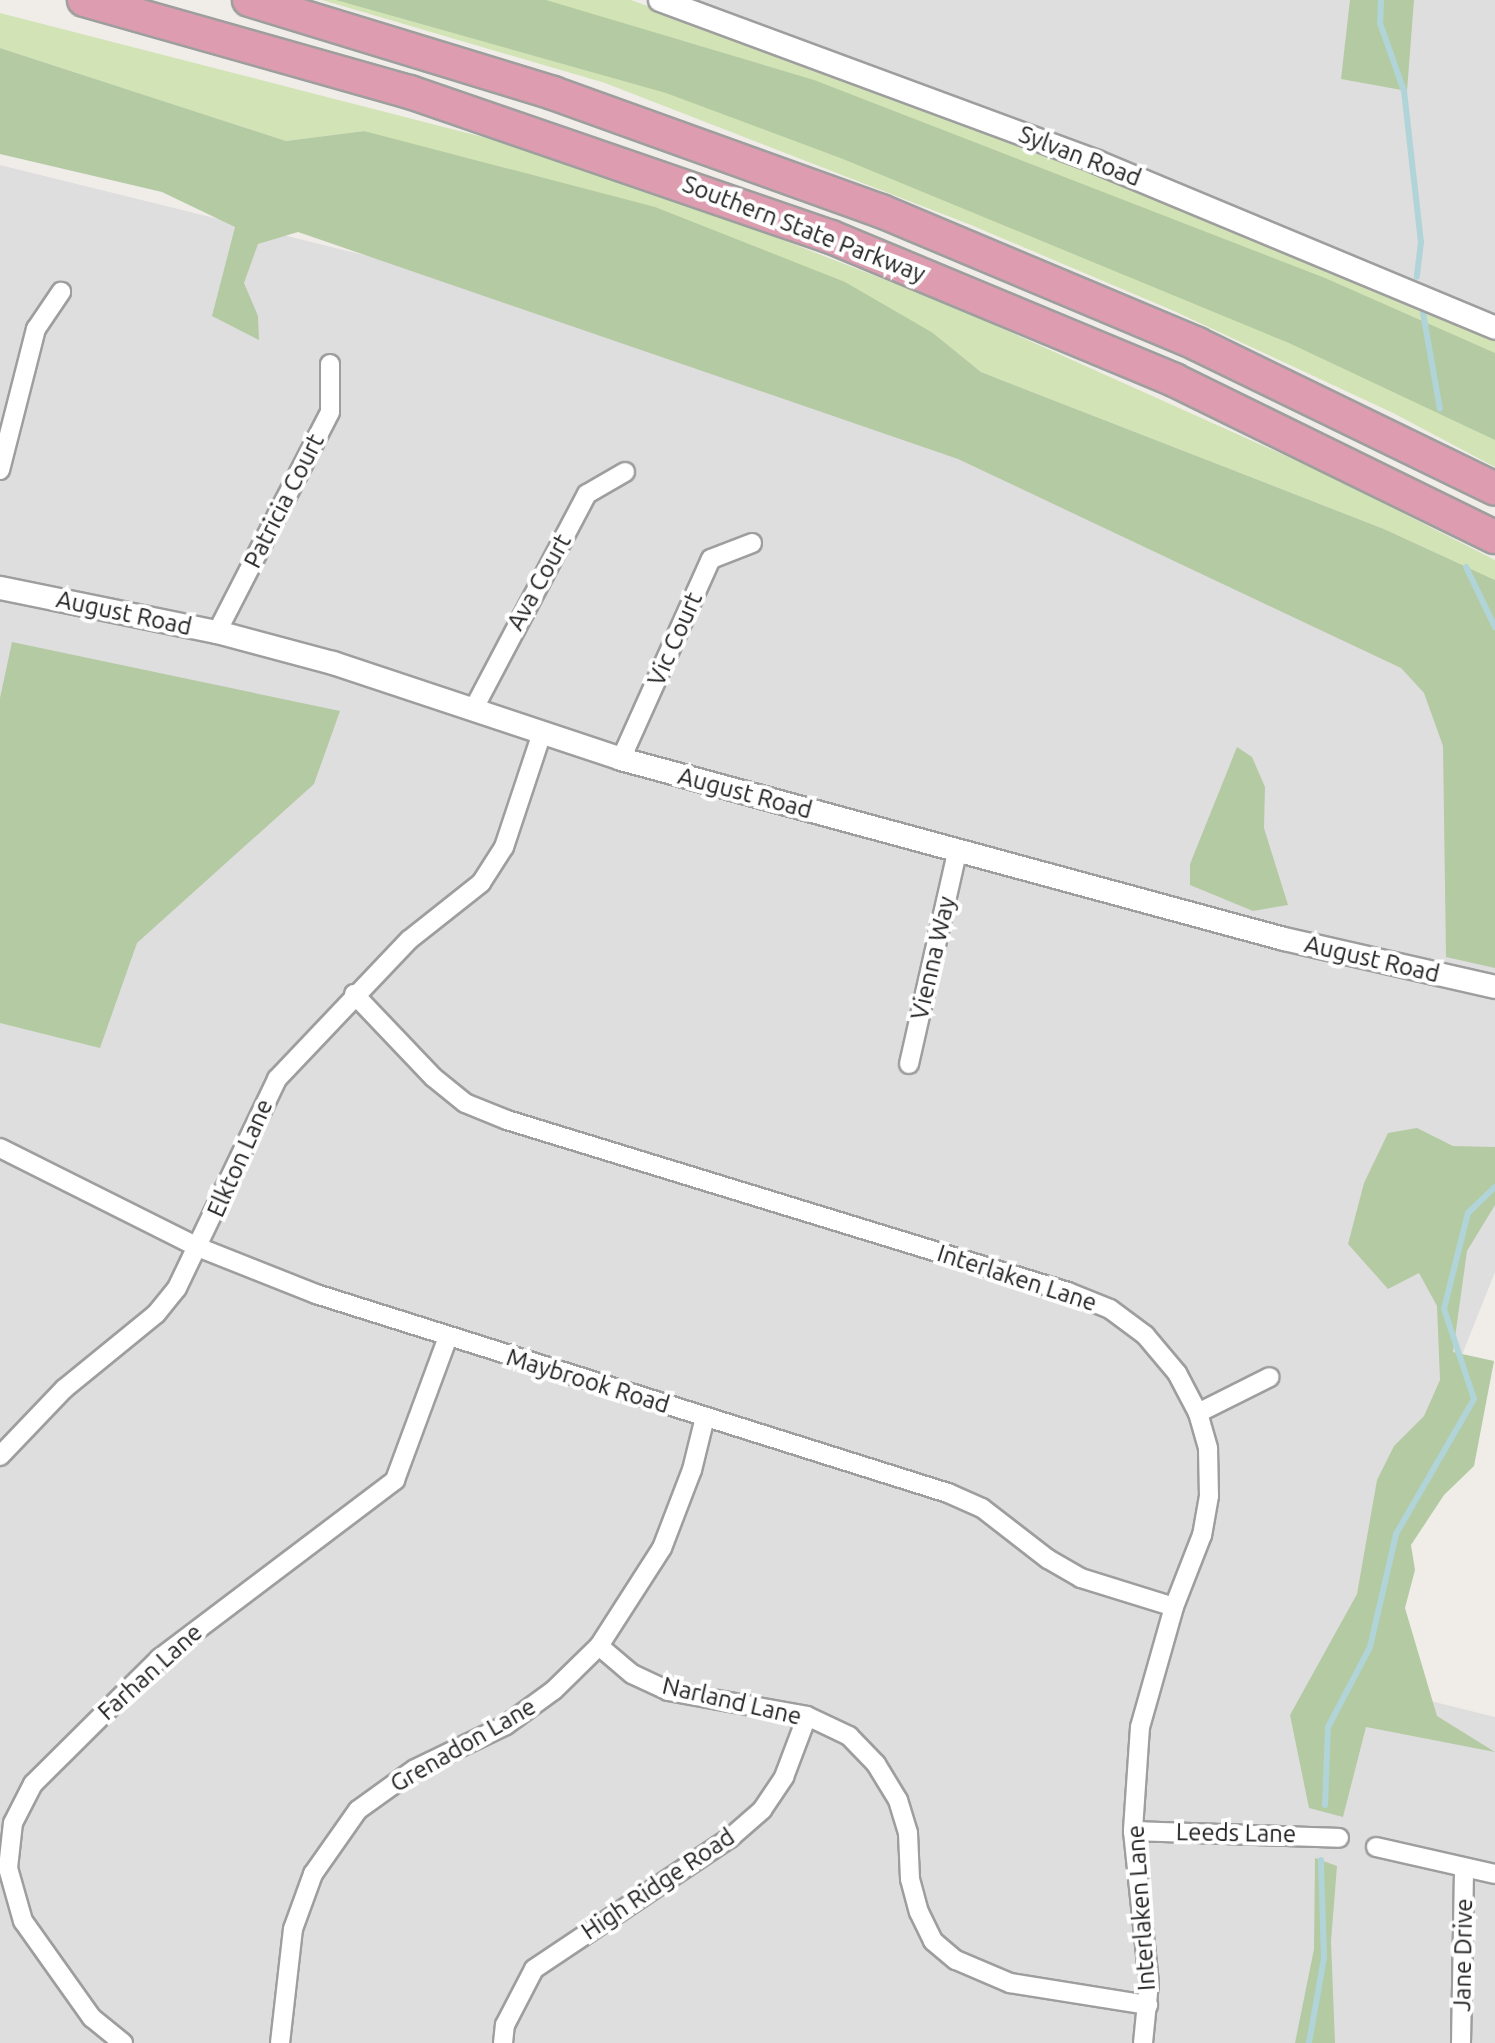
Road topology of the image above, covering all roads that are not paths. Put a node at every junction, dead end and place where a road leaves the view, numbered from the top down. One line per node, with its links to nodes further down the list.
1 (84, 0): 10 (highway, Southern State Parkway)
2 (249, 0): 9 (highway, Southern State Parkway)
3 (660, 0): 5 (street, Sylvan Road)
4 (61, 292): 7 (street)
5 (1495, 328)
6 (330, 364): 13 (street, Patricia Court)
7 (0, 470)
8 (625, 472): 14 (street, Ava Court)
9 (1495, 489)
10 (1495, 537)
11 (752, 543): 16 (street, Vic Court)
12 (0, 588): 13 (street, August Road)
13 (217, 632): 14 (street, August Road)
14 (473, 710): 15 (street, August Road)
15 (542, 733): 16 (street, August Road); 19 (street, Elkton Lane)
16 (621, 759): 17 (street, August Road)
17 (957, 852): 18 (street, August Road); 20 (street, Vienna Way)
18 (1495, 987)
19 (354, 994): 22 (street, Elkton Lane); 25 (street, Interlaken Lane)
20 (909, 1064)
21 (0, 1148): 22 (street, Maybrook Road)
22 (200, 1248): 23 (street, Maybrook Road); 27 (street, Elkton Lane)
23 (448, 1337): 26 (street, Maybrook Road); 37 (street, Farhan Lane)
24 (1270, 1377): 25 (street)
25 (1198, 1413): 28 (street, Interlaken Lane)
26 (705, 1417): 28 (street, Maybrook Road); 29 (street, Grenadon Lane)
27 (0, 1456)
28 (1174, 1607): 31 (street, Interlaken Lane)
29 (599, 1646): 30 (street, Narland Lane); 38 (street, Grenadon Lane)
30 (807, 1716): 36 (street, Narland Lane); 39 (street, High Ridge Road)
31 (1133, 1831): 32 (street, Leeds Lane); 36 (street, Interlaken Lane)
32 (1339, 1838)
33 (1376, 1847): 34 (street)
34 (1464, 1868): 35 (street); 41 (street, Jane Drive)
35 (1495, 1874)
36 (1148, 2005): 40 (street, Interlaken Lane)
37 (123, 2043)
38 (280, 2043)
39 (503, 2043)
40 (1143, 2043)
41 (1461, 2043)

